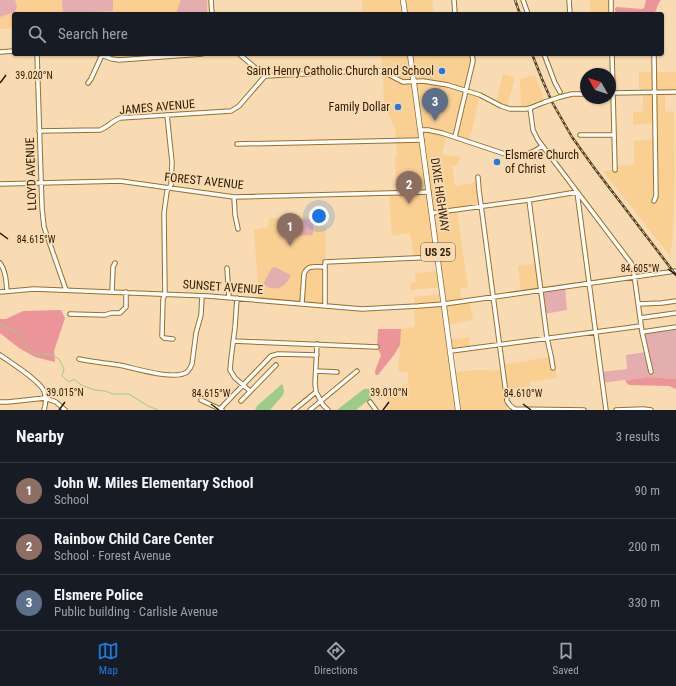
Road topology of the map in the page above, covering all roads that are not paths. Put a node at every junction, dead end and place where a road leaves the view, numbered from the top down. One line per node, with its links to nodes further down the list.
1 (211, 0): 7 (street)
2 (403, 0): 8 (main road)
3 (454, 0): 9 (street)
4 (523, 0): 10 (street)
5 (569, 0): 11 (street)
6 (611, 0): 12 (street)
7 (212, 12)
8 (405, 12)
9 (455, 12)
10 (527, 12)
11 (570, 12)
12 (611, 12)
13 (12, 51): 14 (street)
14 (0, 52)
15 (37, 56): 39 (street, LLOYD AVENUE)
16 (100, 56): 28 (street)
17 (103, 56): 18 (street)
18 (176, 56)
19 (241, 56): 26 (street)
20 (410, 56): 27 (main road, DIXIE HIGHWAY / US 25)
21 (472, 56): 29 (street)
22 (545, 56): 30 (street)
23 (612, 56): 25 (street)
24 (654, 56): 33 (street)
25 (612, 68)
26 (266, 76): 27 (street); 37 (street, JAMES AVENUE)
27 (414, 81): 29 (street); 38 (main road, DIXIE HIGHWAY / US 25)
28 (88, 83)
29 (466, 91): 36 (street); 42 (street)
30 (560, 92)
31 (676, 92): 33 (street)
32 (616, 93): 33 (street)
33 (654, 93): 55 (street)
34 (580, 94): 36 (street, bridge)
35 (612, 104): 40 (street)
36 (530, 108): 45 (street)
37 (167, 115): 39 (street, JAMES AVENUE); 50 (street)
38 (421, 130): 42 (street); 43 (main road, DIXIE HIGHWAY / US 25)
39 (39, 131): 49 (street, LLOYD AVENUE)
40 (614, 134): 41 (street); 46 (street)
41 (580, 135)
42 (456, 137): 45 (street)
43 (422, 140): 44 (street); 51 (main road, DIXIE HIGHWAY / US 25)
44 (237, 144)
45 (542, 146): 52 (street)
46 (615, 170)
47 (478, 177): 56 (street)
48 (0, 184): 49 (street, FOREST AVENUE)
49 (41, 184): 50 (street, FOREST AVENUE); 67 (street, LLOYD AVENUE)
50 (168, 188): 53 (street, FOREST AVENUE); 73 (street)
51 (429, 192): 53 (street, FOREST AVENUE); 57 (main road, DIXIE HIGHWAY / US 25)
52 (577, 192): 54 (street); 65 (street); 66 (street)
53 (234, 197): 58 (street)
54 (529, 200): 56 (street); 68 (street)
55 (654, 201)
56 (481, 206): 57 (street); 75 (street)
57 (432, 213): 59 (main road, DIXIE HIGHWAY / US 25)
58 (238, 229)
59 (438, 257): 62 (street); 80 (main road, DIXIE HIGHWAY / US 25)
60 (0, 263): 69 (street)
61 (115, 263): 71 (street)
62 (325, 267): 79 (street); 82 (street)
63 (227, 268): 76 (street)
64 (676, 271): 65 (street, SUNSET AVENUE)
65 (634, 277): 66 (street, SUNSET AVENUE); 81 (street)
66 (589, 283): 68 (street, SUNSET AVENUE); 88 (street)
67 (66, 290): 69 (street, SUNSET AVENUE); 71 (street, SUNSET AVENUE)
68 (541, 290): 75 (street, SUNSET AVENUE); 90 (street)
69 (7, 291): 70 (street, SUNSET AVENUE)
70 (0, 292)
71 (112, 292): 72 (street, SUNSET AVENUE)
72 (126, 292): 73 (street, SUNSET AVENUE); 84 (street)
73 (165, 294): 74 (street, SUNSET AVENUE); 91 (street)
74 (202, 296): 76 (street, SUNSET AVENUE); 99 (street)
75 (493, 296): 80 (street, SUNSET AVENUE); 94 (street)
76 (229, 297): 77 (street, SUNSET AVENUE)
77 (237, 298): 79 (street, SUNSET AVENUE); 92 (street)
78 (676, 301): 81 (street)
79 (302, 303): 82 (street, SUNSET AVENUE)
80 (444, 304): 82 (street, SUNSET AVENUE); 96 (main road, DIXIE HIGHWAY / US 25)
81 (638, 304): 85 (street)
82 (325, 305)
83 (676, 313): 85 (street)
84 (70, 314)
85 (640, 318): 86 (street)
86 (641, 326): 88 (street); 89 (street)
87 (676, 327): 89 (street)
88 (596, 332): 90 (street); 124 (street)
89 (642, 332): 105 (street)
90 (547, 338): 94 (street); 101 (street)
91 (173, 339)
92 (233, 341): 93 (street); 106 (street)
93 (317, 344): 95 (street); 98 (street)
94 (500, 345): 96 (street); 123 (street)
95 (377, 347)
96 (451, 351): 122 (main road, DIXIE HIGHWAY / US 25)
97 (0, 355): 109 (street)
98 (317, 355): 102 (street); 106 (street)
99 (79, 359)
100 (276, 365): 107 (street)
101 (553, 368)
102 (316, 370): 104 (street); 108 (street)
103 (357, 371): 111 (street)
104 (337, 372)
105 (651, 372)
106 (243, 386): 107 (street); 117 (street)
107 (250, 391): 112 (street)
108 (316, 392): 111 (street); 118 (street)
109 (45, 398): 113 (street); 115 (street); 116 (street)
110 (201, 400): 117 (street)
111 (321, 400): 119 (street); 120 (street)
112 (241, 401)
113 (0, 402)
114 (370, 402): 121 (street)
115 (44, 410)
116 (65, 410)
117 (221, 410)
118 (294, 410)
119 (310, 410)
120 (328, 410)
121 (376, 410)
122 (458, 410)
123 (584, 410)
124 (606, 410)
125 (616, 410): 126 (street)
126 (651, 410)

